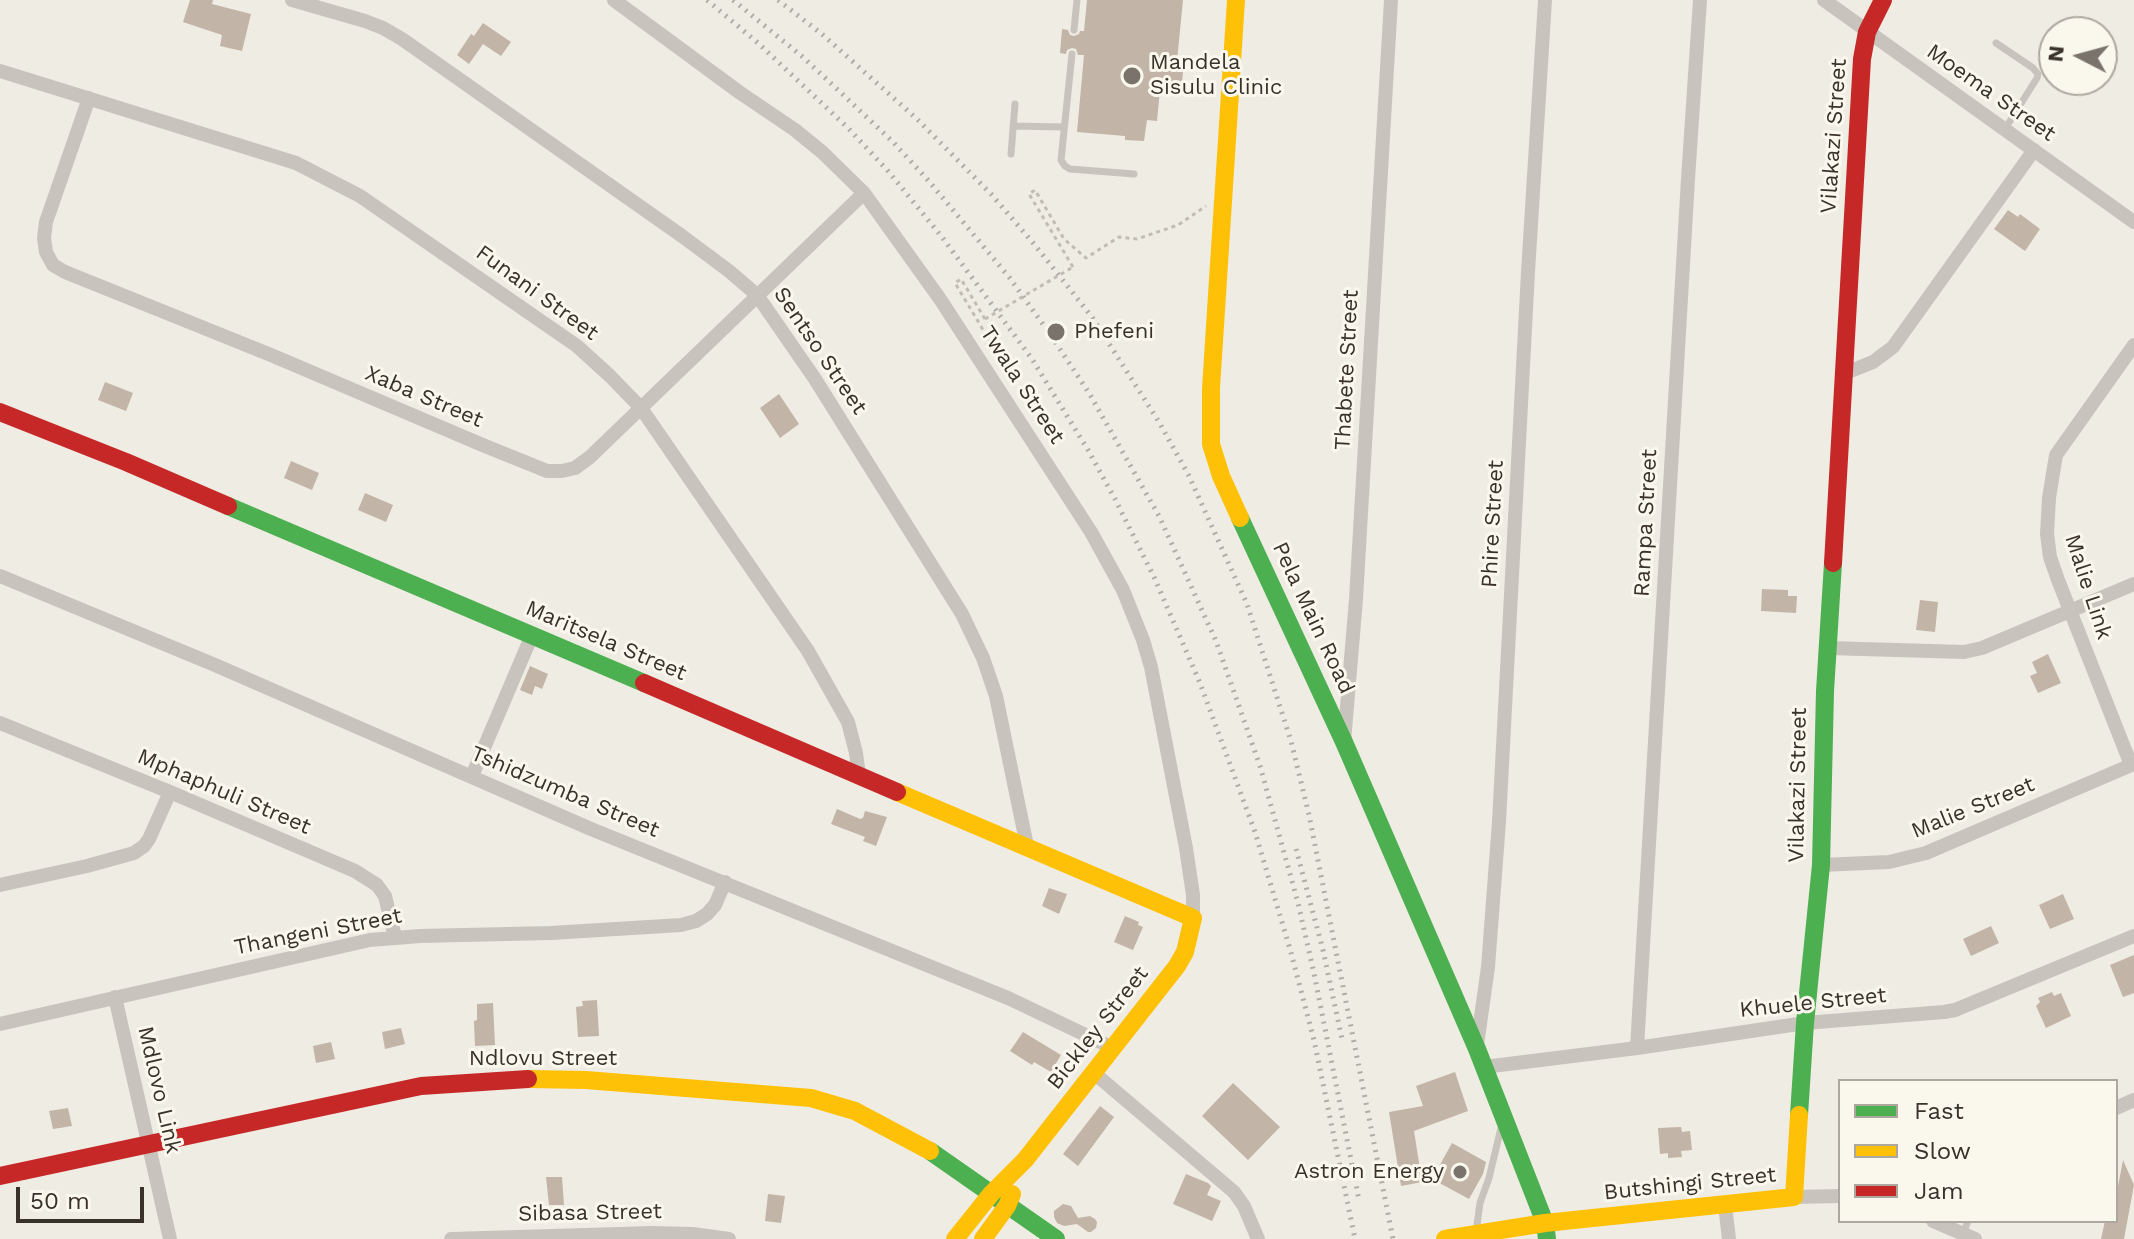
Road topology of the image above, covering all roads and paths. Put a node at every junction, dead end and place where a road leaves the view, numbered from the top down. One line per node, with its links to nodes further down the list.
1 (292, 0): 26 (street, Sentso Street)
2 (614, 0): 23 (street, Twala Street)
3 (1077, 0): 10 (lane)
4 (1236, 0): 38 (street, Pela Main Road)
5 (1391, 0): 38 (street, Thabete Street)
6 (1545, 0): 55 (street, Phire Street)
7 (1700, 0): 54 (street, Rampa Street)
8 (1824, 0): 11 (street, Moema Street)
9 (1883, 0): 11 (street, Vilakazi Street)
10 (1074, 30)
11 (1867, 32): 19 (street, Moema Street); 29 (street, Vilakazi Street)
12 (1996, 43): 19 (lane)
13 (1072, 54): 18 (lane)
14 (0, 71): 15 (street, Funani Street)
15 (89, 98): 30 (street, Funani Street); 30 (street, Xaba Street)
16 (1015, 104): 17 (lane)
17 (1013, 126): 18 (lane); 21 (lane)
18 (1064, 127): 22 (lane)
19 (2005, 129): 20 (street, Moema Street)
20 (2034, 150): 25 (street, Moema Street); 29 (street)
21 (1011, 154)
22 (1134, 174)
23 (864, 193): 26 (street, Xaba Street); 47 (street, Twala Street)
24 (1190, 216): 27 (path, bridge)
25 (2134, 222)
26 (757, 295): 30 (street, Xaba Street); 43 (street, Sentso Street)
27 (987, 338)
28 (2134, 345): 34 (street, Malie Link)
29 (1843, 374): 36 (street, Vilakazi Street)
30 (641, 408): 40 (street, Funani Street)
31 (0, 412): 35 (street, Maritsela Street)
32 (0, 576): 41 (street, Tshidzumba Street)
33 (2134, 584): 34 (street)
34 (2070, 610): 36 (street); 39 (street, Malie Link)
35 (532, 635): 40 (street, Maritsela Street); 41 (street)
36 (1828, 648): 44 (street, Vilakazi Street)
37 (0, 723): 42 (street, Mphaphuli Street)
38 (1344, 742): 55 (street, Pela Main Road)
39 (2132, 764): 44 (street, Malie Street)
40 (859, 775): 43 (street, Maritsela Street)
41 (472, 776): 45 (street, Tshidzumba Street)
42 (170, 792): 46 (street); 49 (street, Mphaphuli Street)
43 (1027, 846): 47 (street, Maritsela Street)
44 (1821, 865): 51 (street, Vilakazi Street)
45 (725, 882): 49 (street, Thangeni Street); 53 (street, Tshidzumba Street)
46 (0, 885)
47 (1193, 918): 53 (street, Bickley Street)
48 (2134, 936): 51 (street, Khuele Street)
49 (395, 937): 50 (street, Thangeni Street)
50 (115, 997): 52 (street, Thangeni Street); 59 (street, Mdlovo Link)
51 (1805, 1023): 54 (street, Khuele Street); 64 (street, Vilakazi Street)
52 (0, 1024)
53 (1113, 1048): 57 (street, Bickley Street)
54 (1637, 1048): 56 (street, Khuele Street)
55 (1477, 1049): 56 (street, Pela Main Road)
56 (1484, 1067): 58 (street, Pela Main Road)
57 (1094, 1073): 60 (street, Bickley Street); 77 (street)
58 (1504, 1117): 68 (street, Pela Main Road); 70 (lane)
59 (148, 1143): 61 (street, Ndlovu Street); 62 (street, Ndlovu Street); 71 (street, Mdlovo Link)
60 (1025, 1160): 62 (street, Bickley Street); 66 (street, Bickley Street)
61 (0, 1176)
62 (991, 1194): 66 (street, Ndlovu Street); 74 (street, Bickley Street)
63 (1838, 1196): 64 (street, Butshingi Street)
64 (1794, 1197): 65 (street, Butshingi Street)
65 (1725, 1205): 68 (street, Butshingi Street); 79 (street)
66 (1007, 1206): 75 (street, Bickley Street); 76 (street, Ndlovu Street)
67 (1940, 1223): 69 (street)
68 (1546, 1231): 70 (street, Butshingi Street)
69 (1969, 1231)
70 (1475, 1234): 78 (street, Butshingi Street)
71 (170, 1239)
72 (451, 1239): 73 (street, Sibasa Street)
73 (729, 1239)
74 (955, 1239)
75 (983, 1239)
76 (1056, 1239)
77 (1258, 1239)
78 (1445, 1239)
79 (1729, 1239)

